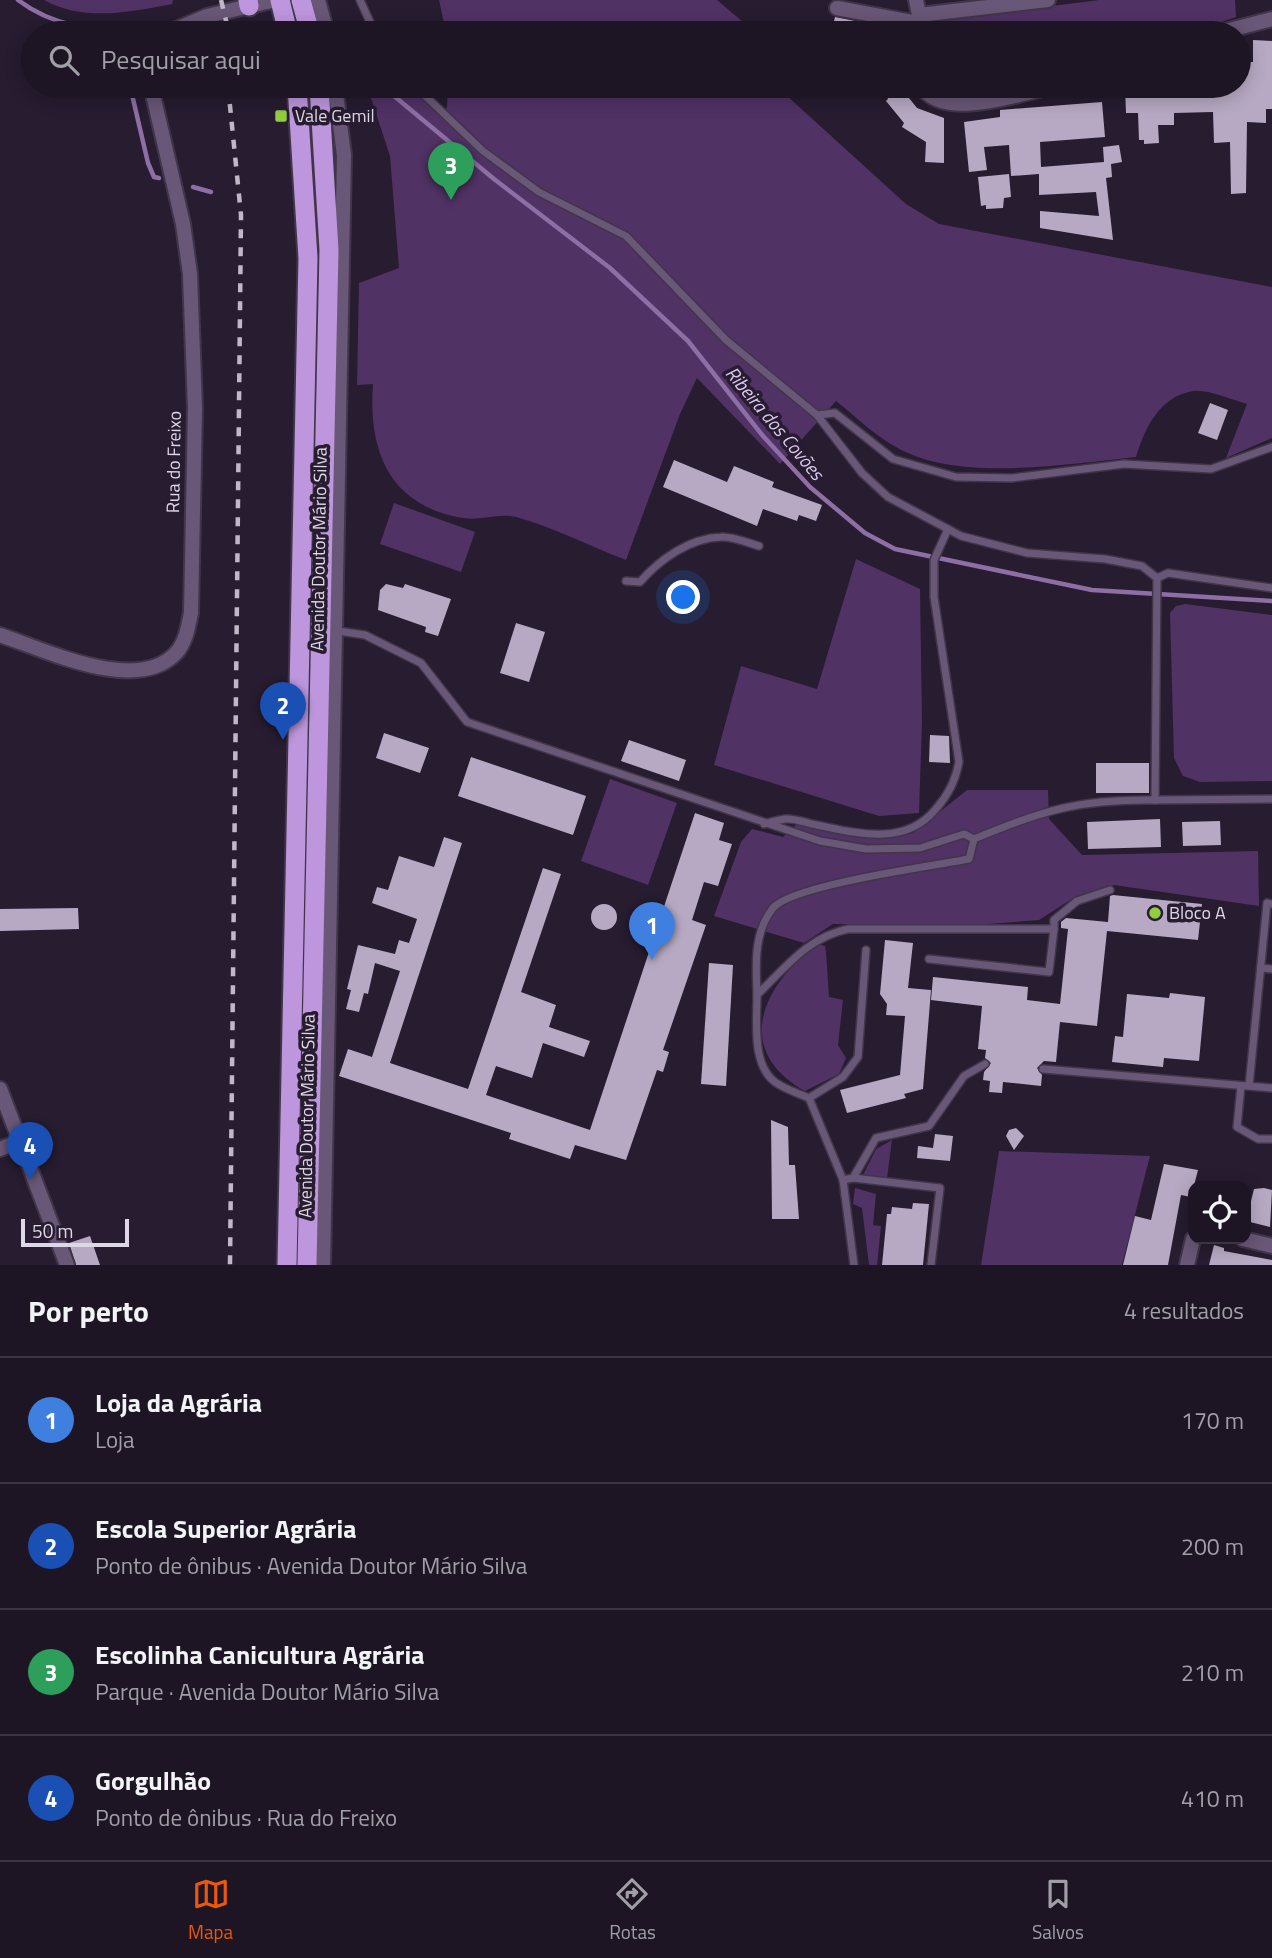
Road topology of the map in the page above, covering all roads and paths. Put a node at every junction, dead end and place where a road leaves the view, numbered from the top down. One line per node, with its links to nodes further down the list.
1 (276, 0): 7 (street); 11 (highway)
2 (301, 0): 12 (highway)
3 (318, 0): 13 (street)
4 (360, 0): 14 (lane)
5 (916, 0): 16 (street)
6 (1048, 0): 17 (street)
7 (248, 3): 10 (street)
8 (837, 8): 15 (street)
9 (1272, 19): 18 (street)
10 (195, 21)
11 (284, 21)
12 (307, 21)
13 (324, 21)
14 (370, 21)
15 (902, 21)
16 (917, 21)
17 (933, 21)
18 (1251, 24)
19 (154, 98): 34 (street, Rua do Freixo)
20 (299, 98): 62 (highway)
21 (319, 98): 63 (highway)
22 (337, 98): 33 (street, Avenida Doutor Mário Silva)
23 (426, 98): 26 (lane)
24 (939, 98): 25 (street)
25 (1001, 98)
26 (817, 415): 27 (lane); 28 (lane)
27 (1272, 447)
28 (948, 529): 30 (lane); 37 (lane)
29 (759, 546): 31 (lane)
30 (1157, 578): 32 (lane); 36 (lane)
31 (626, 581)
32 (1272, 588)
33 (338, 631): 37 (lane); 64 (street, Avenida Doutor Mário Silva)
34 (0, 635)
35 (1272, 799): 36 (lane)
36 (1155, 800): 38 (lane)
37 (763, 824): 38 (lane)
38 (974, 839): 46 (lane)
39 (1110, 890): 41 (lane)
40 (1272, 904): 44 (lane)
41 (1054, 929): 43 (lane); 46 (lane)
42 (866, 950): 52 (lane)
43 (929, 958)
44 (1261, 968): 45 (lane); 49 (lane)
45 (1272, 969)
46 (757, 995): 52 (lane)
47 (985, 1064): 56 (lane)
48 (1043, 1069): 49 (lane)
49 (1245, 1086): 50 (lane); 53 (lane)
50 (1272, 1088)
51 (0, 1089): 54 (street)
52 (809, 1098): 57 (lane)
53 (1272, 1139)
54 (20, 1141): 55 (street); 61 (street)
55 (0, 1149)
56 (853, 1178): 57 (lane); 66 (lane)
57 (843, 1180): 65 (lane)
58 (1251, 1241): 60 (street)
59 (1192, 1244): 67 (street)
60 (1272, 1246)
61 (67, 1265)
62 (287, 1265)
63 (307, 1265)
64 (323, 1265)
65 (854, 1265)
66 (931, 1265)
67 (1187, 1265)

